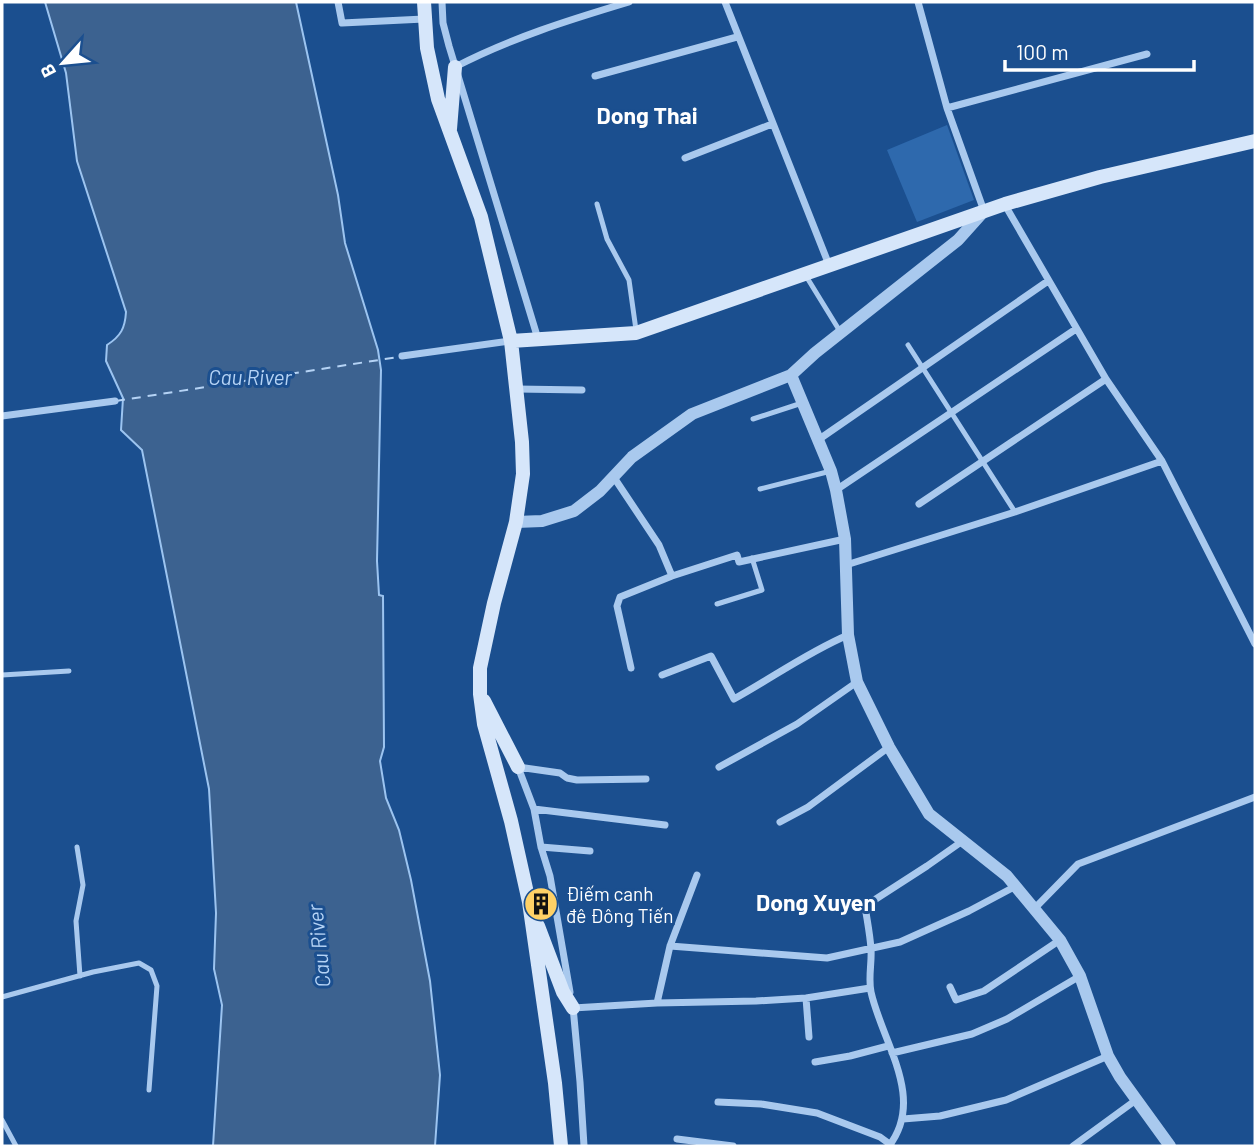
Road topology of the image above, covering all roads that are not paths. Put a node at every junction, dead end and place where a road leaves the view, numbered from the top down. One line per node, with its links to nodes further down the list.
1 (338, 2): 7 (street)
2 (424, 2): 7 (main road)
3 (442, 2): 10 (street)
4 (629, 2): 10 (street)
5 (725, 2): 8 (street)
6 (918, 2): 12 (street)
7 (424, 19): 14 (main road)
8 (737, 37): 11 (street); 13 (street)
9 (1147, 54): 12 (street)
10 (455, 67): 14 (main road); 26 (street)
11 (595, 76)
12 (947, 108): 19 (street)
13 (772, 124): 16 (street); 20 (street)
14 (449, 134): 27 (main road)
15 (1255, 141): 18 (main road)
16 (685, 158)
17 (597, 204): 25 (lane)
18 (1005, 204): 19 (main road); 22 (street)
19 (984, 211): 20 (main road); 24 (street)
20 (829, 266): 21 (main road)
21 (805, 275): 24 (lane); 25 (main road)
22 (1048, 281): 23 (street); 30 (street)
23 (1076, 330): 32 (street); 37 (street)
24 (841, 333): 31 (street)
25 (636, 334): 26 (main road)
26 (538, 340): 27 (main road)
27 (511, 341): 29 (street); 33 (main road)
28 (908, 345): 30 (lane)
29 (402, 356)
30 (921, 367): 37 (lane); 40 (street)
31 (791, 375): 36 (street); 44 (street)
32 (1106, 379): 41 (street); 42 (street)
33 (517, 389): 34 (street); 49 (main road)
34 (583, 390)
35 (115, 401): 38 (street)
36 (802, 403): 39 (lane); 40 (street)
37 (951, 414): 41 (lane); 46 (street)
38 (2, 416)
39 (752, 419)
40 (818, 440): 43 (street)
41 (983, 461): 47 (street); 48 (lane)
42 (1162, 461): 48 (street); 56 (street)
43 (831, 471): 45 (lane); 46 (street)
44 (613, 476): 49 (street); 53 (street)
45 (760, 489)
46 (836, 490): 50 (street)
47 (919, 504)
48 (1015, 512): 52 (street)
49 (516, 522): 62 (main road)
50 (845, 540): 51 (street); 52 (street)
51 (752, 558): 53 (street); 54 (lane)
52 (846, 565): 55 (street)
53 (672, 576): 57 (street)
54 (716, 604)
55 (848, 635): 60 (street); 61 (street)
56 (1255, 644)
57 (631, 668)
58 (69, 671): 59 (lane)
59 (2, 675)
60 (662, 675)
61 (856, 682): 63 (street); 65 (street)
62 (480, 694): 64 (main road); 77 (main road)
63 (889, 747): 69 (street); 71 (street)
64 (518, 767): 66 (street); 68 (street)
65 (719, 767)
66 (646, 779)
67 (1255, 797): 78 (street)
68 (534, 809): 70 (street); 73 (street)
69 (780, 822)
70 (665, 825)
71 (964, 840): 76 (street); 81 (street)
72 (77, 847): 82 (lane)
73 (541, 847): 74 (street); 89 (street)
74 (590, 851)
75 (697, 875): 80 (street)
76 (1017, 886): 78 (street); 81 (street)
77 (529, 902): 89 (main road); 101 (main road)
78 (1035, 908): 79 (street)
79 (1060, 940): 83 (street); 84 (street)
80 (670, 946): 81 (street); 88 (street)
81 (872, 949): 85 (street)
82 (80, 976): 86 (lane); 94 (lane)
83 (1080, 976): 91 (street); 92 (street)
84 (950, 987)
85 (870, 988): 87 (street); 91 (street)
86 (2, 997)
87 (806, 998): 88 (street); 90 (street)
88 (657, 1003): 89 (street)
89 (573, 1009): 102 (street)
90 (809, 1037)
91 (890, 1049): 93 (street); 97 (street)
92 (1108, 1056): 95 (street); 97 (street)
93 (815, 1062)
94 (149, 1090)
95 (1136, 1100): 105 (street); 106 (street)
96 (718, 1102): 104 (street)
97 (903, 1119): 104 (street)
98 (2, 1120): 100 (lane)
99 (677, 1139): 103 (street)
100 (16, 1146)
101 (561, 1146)
102 (583, 1146)
103 (733, 1146)
104 (890, 1146)
105 (1073, 1146)
106 (1170, 1146)

